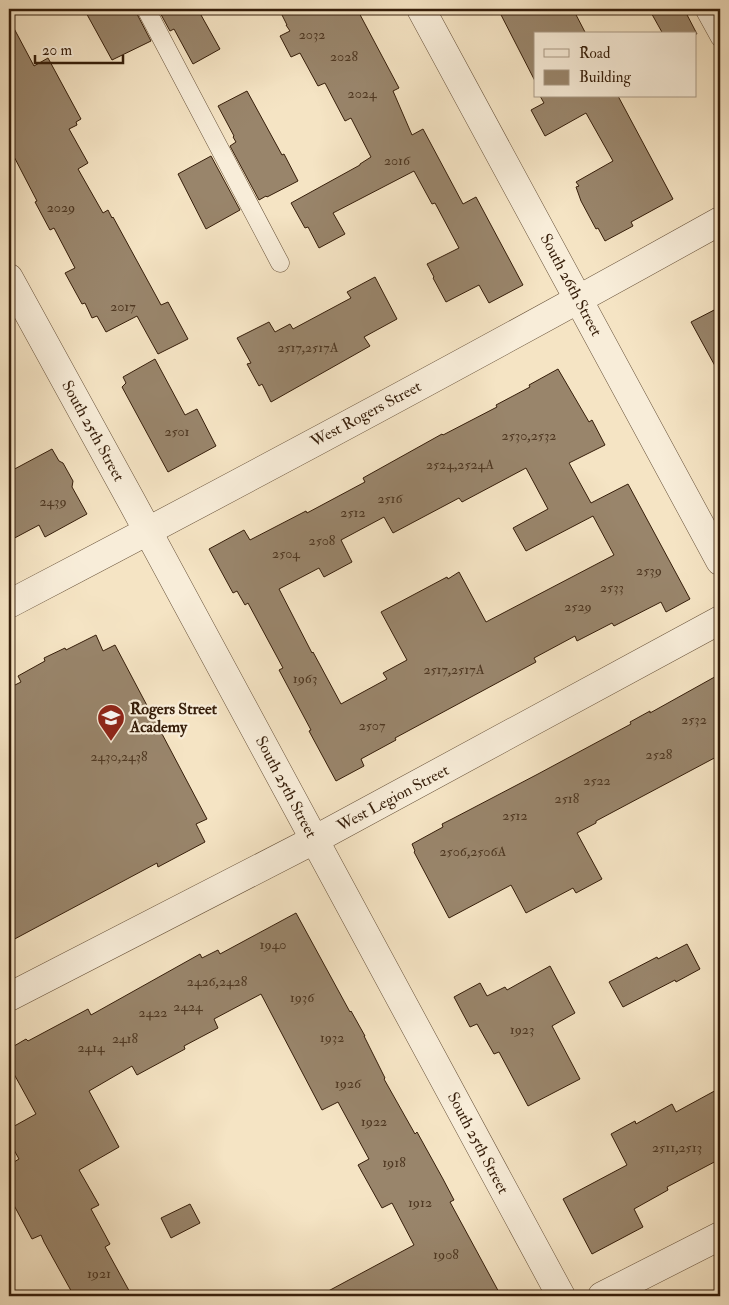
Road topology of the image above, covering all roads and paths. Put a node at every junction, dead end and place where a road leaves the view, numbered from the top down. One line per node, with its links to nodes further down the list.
1 (146, 9): 6 (lane)
2 (422, 9): 8 (street, South 26th Street)
3 (704, 9): 4 (lane)
4 (720, 38)
5 (720, 221): 8 (street, West Rogers Street)
6 (280, 263)
7 (9, 278): 9 (street, South 25th Street)
8 (579, 300): 9 (street, West Rogers Street); 10 (street, South 26th Street)
9 (148, 532): 11 (street, West Rogers Street); 13 (street, South 25th Street)
10 (720, 561)
11 (9, 604)
12 (720, 620): 13 (street, West Legion Street)
13 (314, 840): 14 (street, West Legion Street); 16 (street, South 25th Street)
14 (9, 997)
15 (720, 1236): 17 (street)
16 (561, 1296)
17 (602, 1296)

